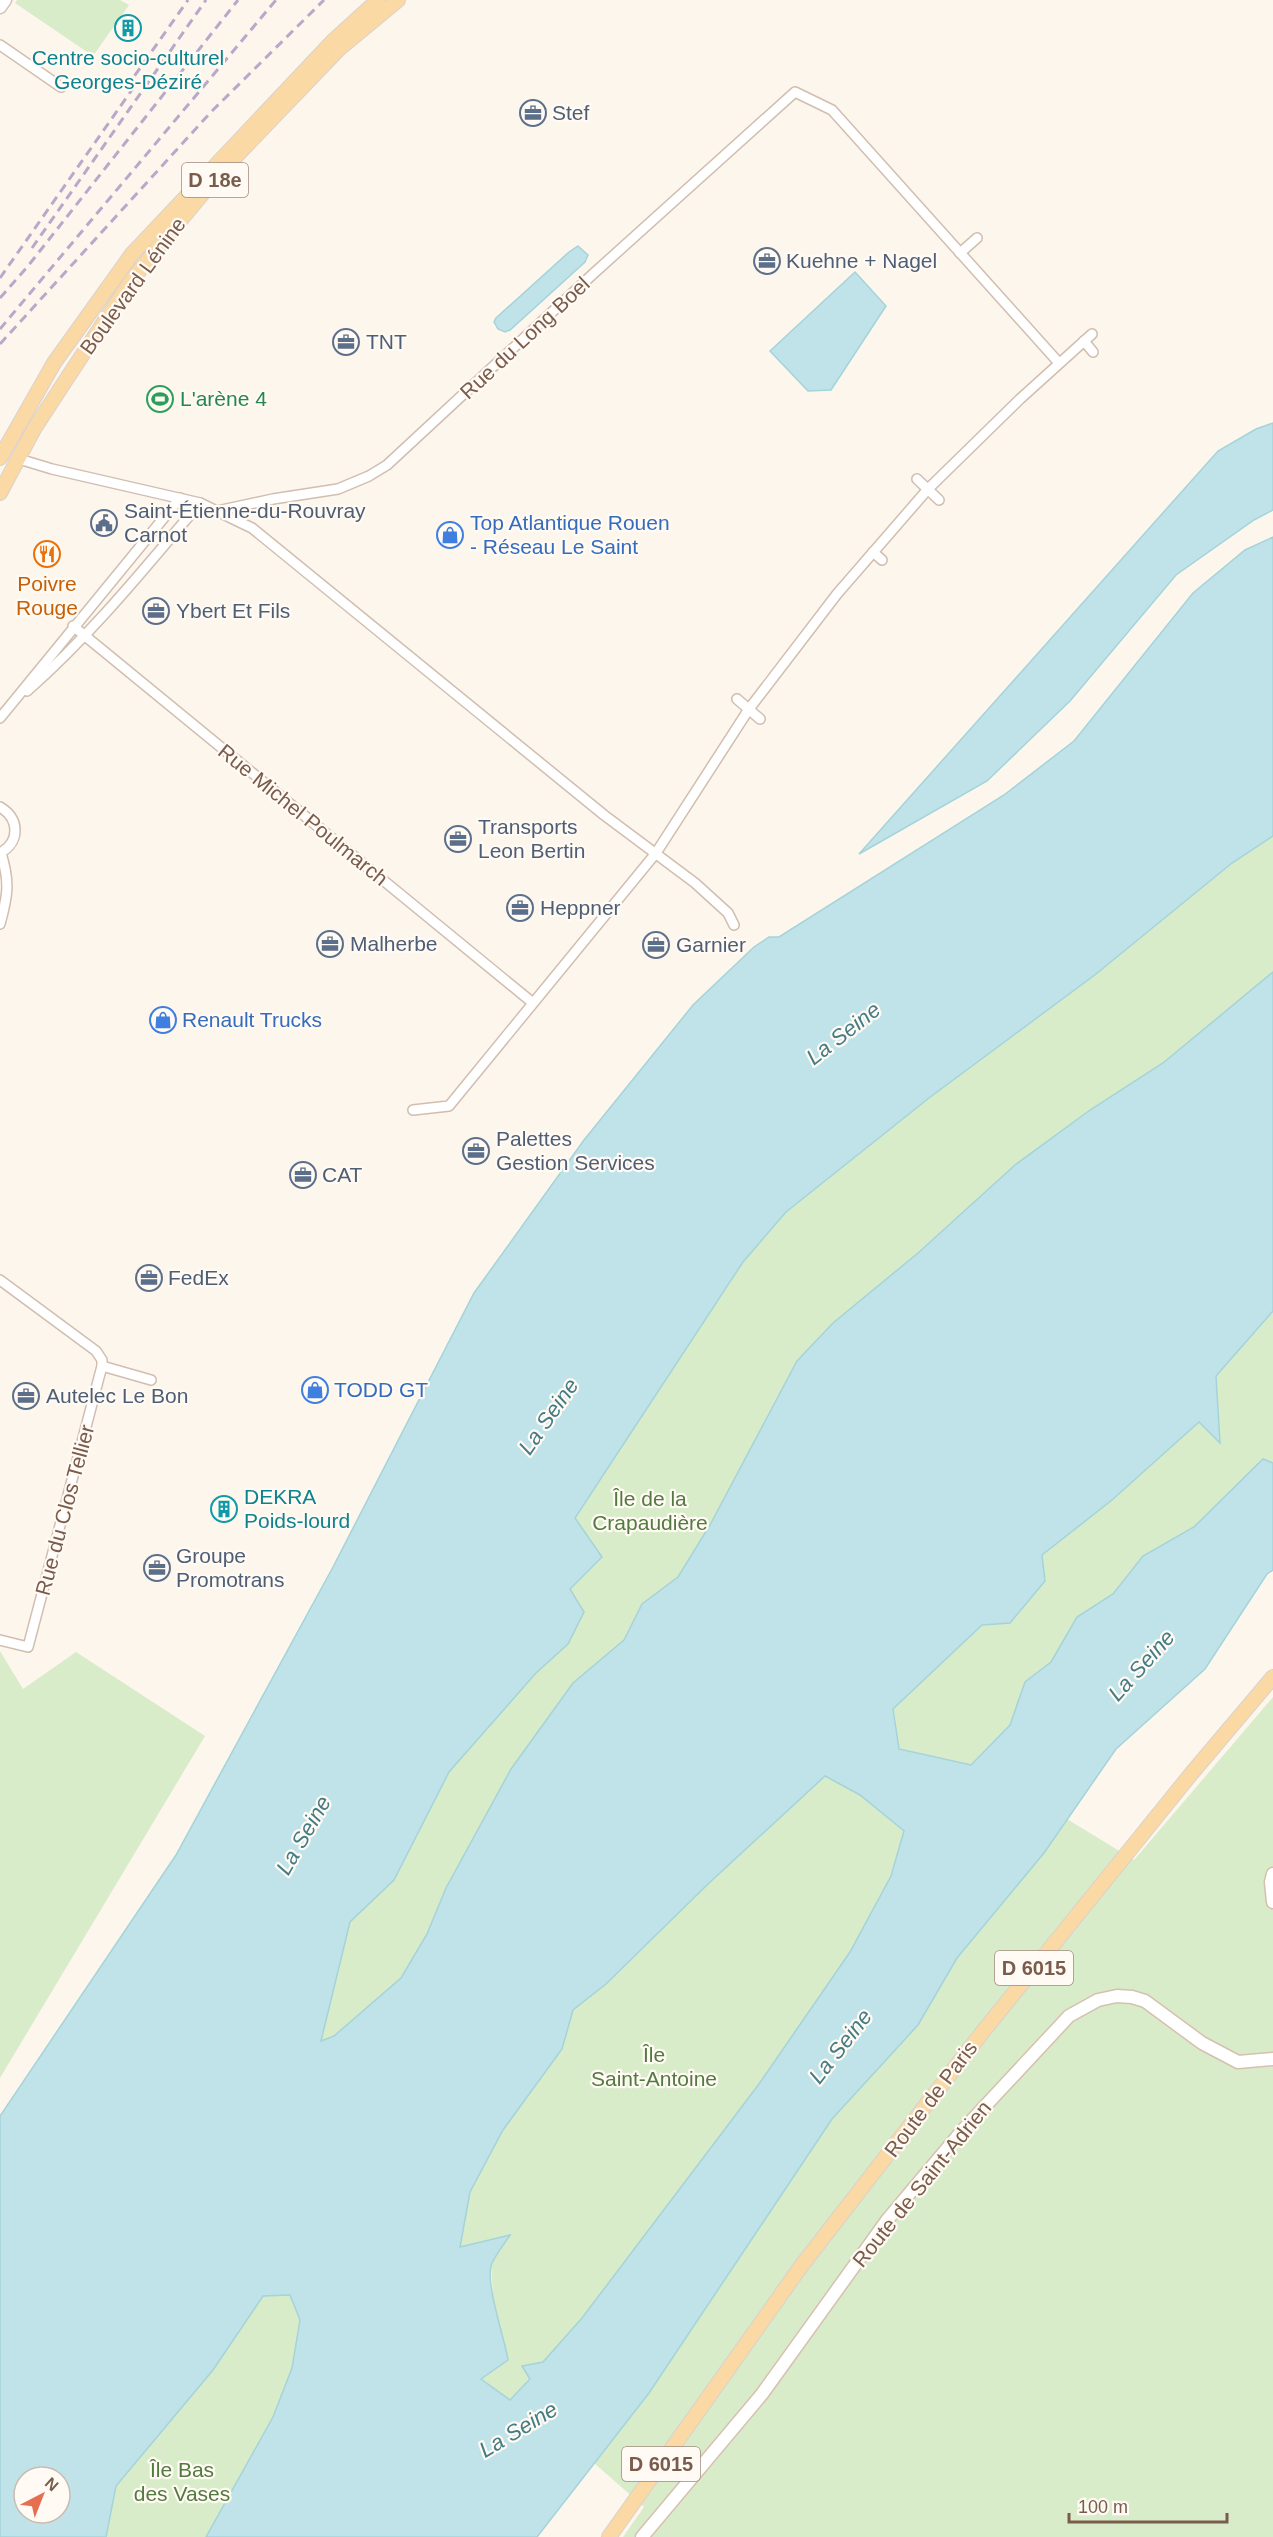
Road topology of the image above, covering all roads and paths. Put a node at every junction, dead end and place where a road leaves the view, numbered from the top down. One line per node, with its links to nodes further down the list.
1 (5, 0): 4 (main road)
2 (378, 0): 13 (main road, D 18e)
3 (398, 0): 14 (main road, Boulevard Lénine / D 18e)
4 (0, 7)
5 (0, 45): 6 (street)
6 (62, 87)
7 (977, 238): 8 (street)
8 (960, 253): 12 (street); 21 (street, Rue du Long Boel)
9 (1092, 334): 10 (street)
10 (1084, 341): 11 (street); 12 (street)
11 (1094, 352)
12 (1059, 363): 16 (street)
13 (1, 454): 14 (main road)
14 (19, 459): 17 (main road, Boulevard Lénine / D 18e); 18 (street)
15 (917, 479): 16 (street)
16 (928, 489): 19 (street); 22 (street)
17 (0, 493)
18 (180, 498): 20 (street); 24 (street)
19 (939, 500)
20 (200, 503): 21 (street); 25 (street)
21 (217, 511): 33 (street)
22 (873, 552): 23 (street); 28 (street)
23 (882, 560)
24 (73, 626): 25 (street, Rue Michel Poulmarch); 27 (street)
25 (83, 635): 27 (street); 36 (street, Rue Michel Poulmarch)
26 (737, 699): 28 (street)
27 (14, 702): 29 (street)
28 (749, 709): 30 (street); 33 (street)
29 (0, 718)
30 (760, 719)
31 (0, 807): 32 (street)
32 (1, 853): 34 (street)
33 (656, 853): 35 (street); 36 (street)
34 (0, 924)
35 (734, 925)
36 (533, 1003): 37 (street)
37 (413, 1110)
38 (0, 1280): 39 (street)
39 (102, 1366): 40 (street); 41 (street, Rue du Clos Tellier)
40 (151, 1380)
41 (0, 1640)
42 (1273, 1677): 46 (main road, Route de Paris / D 6015)
43 (1273, 1874): 44 (main road)
44 (1273, 1902)
45 (1273, 2059): 47 (main road, Route de Saint-Adrien)
46 (609, 2537)
47 (642, 2537)

